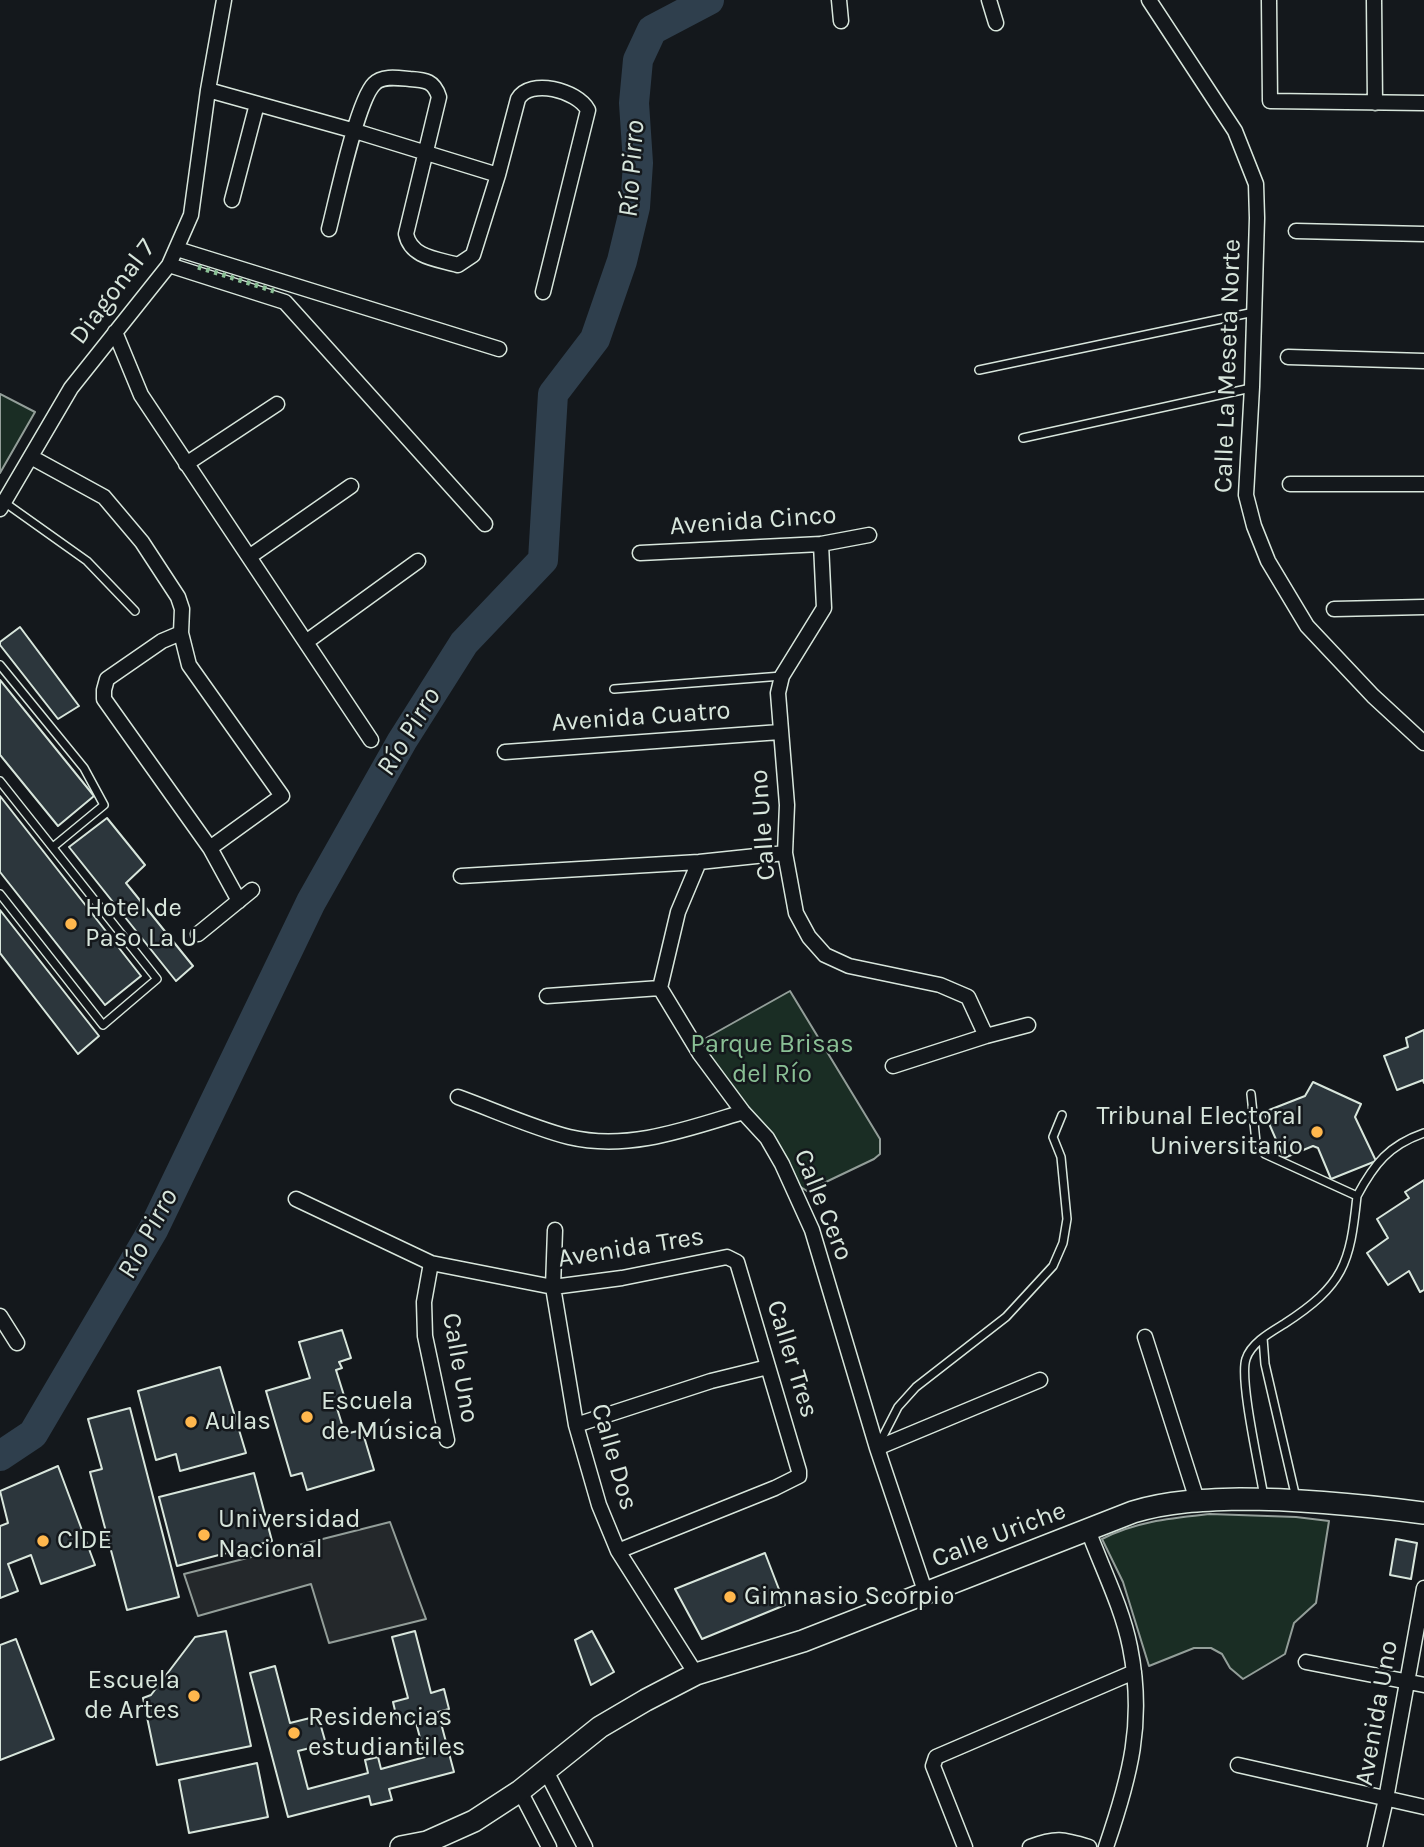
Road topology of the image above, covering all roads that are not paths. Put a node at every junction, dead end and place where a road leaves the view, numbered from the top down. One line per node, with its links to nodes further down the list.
1 (224, 0): 9 (street, Diagonal 7)
2 (839, 0): 7 (street)
3 (989, 0): 8 (street)
4 (1149, 0): 25 (street, Calle La Meseta Norte)
5 (1269, 0): 10 (street)
6 (1374, 0): 10 (street)
7 (841, 21)
8 (996, 23)
9 (208, 90): 12 (street); 20 (street, Diagonal 7)
10 (1375, 103): 11 (street)
11 (1424, 103)
12 (257, 104): 13 (street); 16 (street)
13 (355, 131): 14 (street); 14 (street); 17 (street)
14 (427, 153): 15 (street); 15 (street)
15 (498, 175): 23 (street)
16 (232, 200)
17 (328, 229)
18 (1296, 231): 19 (street)
19 (1424, 234)
20 (177, 248): 21 (street, Diagonal 7); 22 (street)
21 (169, 265): 24 (street); 26 (street, Diagonal 7)
22 (291, 286): 24 (street); 27 (street)
23 (543, 292)
24 (285, 302): 40 (street)
25 (1254, 312): 30 (lane); 31 (street, Calle La Meseta Norte)
26 (115, 332): 34 (street, Diagonal 7); 35 (street)
27 (499, 349)
28 (1288, 357): 29 (street)
29 (1424, 361)
30 (979, 370)
31 (1252, 387): 33 (lane); 56 (street, Calle La Meseta Norte)
32 (277, 404): 35 (street)
33 (1023, 438)
34 (31, 457): 39 (street, Diagonal 7); 49 (street)
35 (186, 464): 44 (street)
36 (1290, 484): 37 (street)
37 (1424, 484)
38 (351, 485): 44 (street)
39 (2, 506): 48 (lane)
40 (485, 524)
41 (869, 535): 42 (street, Avenida Cinco)
42 (821, 544): 43 (street, Avenida Cinco); 52 (street, Calle Uno)
43 (640, 553)
44 (249, 557): 50 (street)
45 (418, 561): 50 (street)
46 (1424, 607): 47 (street)
47 (1334, 609)
48 (135, 611)
49 (181, 633): 60 (street); 60 (street)
50 (306, 642): 55 (street)
51 (0, 665): 59 (lane)
52 (782, 676): 53 (lane); 54 (street, Calle Uno)
53 (614, 688)
54 (780, 732): 57 (street, Avenida Cuatro); 61 (street, Calle Uno)
55 (371, 740)
56 (1424, 743)
57 (505, 752)
58 (0, 781): 59 (lane)
59 (53, 847): 65 (lane)
60 (210, 848): 66 (street)
61 (785, 853): 62 (street); 71 (street, Calle Uno)
62 (699, 862): 63 (street); 68 (street)
63 (461, 876)
64 (253, 890): 66 (street)
65 (0, 894)
66 (239, 901): 67 (street)
67 (198, 934)
68 (660, 988): 69 (street); 75 (street, Calle Cero)
69 (547, 996)
70 (1028, 1025): 71 (street)
71 (986, 1036): 72 (street)
72 (893, 1066)
73 (1251, 1094): 78 (lane)
74 (458, 1097): 75 (street)
75 (743, 1112): 92 (street, Calle Cero)
76 (1062, 1115): 92 (lane)
77 (1424, 1133): 78 (lane)
78 (1357, 1196): 86 (lane)
79 (296, 1199): 82 (street, Avenida Tres)
80 (555, 1230): 83 (street, Calle Dos)
81 (737, 1262): 83 (street, Avenida Tres); 88 (street, Caller Tres)
82 (431, 1263): 83 (street, Avenida Tres); 91 (street, Calle Uno)
83 (553, 1287): 90 (street, Calle Dos)
84 (0, 1316): 87 (street)
85 (1145, 1337): 95 (street)
86 (1263, 1338): 93 (lane); 94 (lane)
87 (17, 1343)
88 (768, 1367): 90 (street); 98 (street, Caller Tres)
89 (1040, 1381): 92 (street)
90 (576, 1425): 98 (street, Calle Dos)
91 (447, 1440)
92 (877, 1448): 100 (street, Calle Cero)
93 (1265, 1499): 94 (main road, Calle Uriche); 95 (main road, Calle Uriche)
94 (1297, 1499): 96 (main road, Calle Uriche)
95 (1197, 1500): 97 (main road, Calle Uriche)
96 (1424, 1513)
97 (1088, 1530): 100 (main road, Calle Uriche); 102 (street)
98 (618, 1551): 103 (street, Calle Dos)
99 (1424, 1588): 104 (street, Avenida Uno)
100 (926, 1594): 103 (main road, Calle Uriche)
101 (1306, 1662): 104 (street)
102 (1134, 1672): 114 (street); 117 (street)
103 (696, 1674): 107 (main road, Calle Uriche)
104 (1408, 1682): 105 (street); 109 (street, Avenida Uno)
105 (1424, 1685)
106 (1238, 1765): 109 (street)
107 (546, 1771): 108 (main road, Calle Uriche); 113 (street)
108 (520, 1791): 111 (main road, Calle Uriche); 112 (street)
109 (1386, 1799): 110 (street); 118 (street, Avenida Uno)
110 (1424, 1807)
111 (401, 1847)
112 (549, 1847)
113 (585, 1847)
114 (965, 1847)
115 (1030, 1847): 116 (street)
116 (1089, 1847)
117 (1106, 1847)
118 (1376, 1847)

